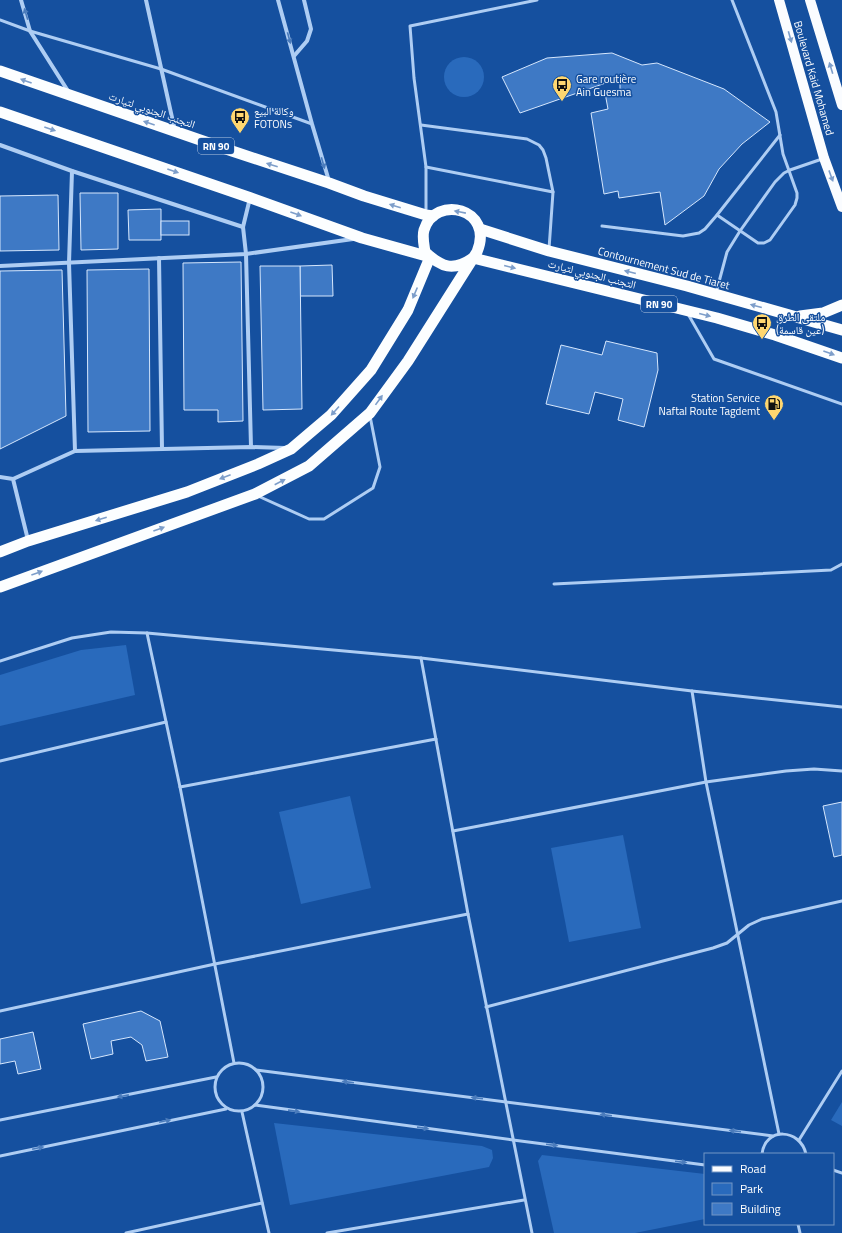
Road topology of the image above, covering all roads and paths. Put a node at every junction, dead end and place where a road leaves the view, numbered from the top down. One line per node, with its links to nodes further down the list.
1 (21, 0): 10 (street, one-way to 1)
2 (146, 0): 12 (street)
3 (278, 0): 11 (street, one-way to 11)
4 (304, 0): 11 (street)
5 (537, 0): 18 (lane)
6 (732, 0): 20 (lane)
7 (779, 0): 22 (main road, Boulevard Kaid Mohamed, one-way to 22)
8 (810, 0): 15 (main road, Boulevard Kaid Mohamed, one-way to 8)
9 (0, 20): 10 (lane)
10 (30, 31): 12 (lane); 14 (street)
11 (294, 56): 17 (street)
12 (161, 68): 17 (lane); 19 (street)
13 (0, 71): 14 (highway, التجنب الجنوبي لتيارت / RN 90, one-way to 13)
14 (72, 97): 19 (highway, التجنب الجنوبي لتيارت / RN 90, one-way to 14)
15 (842, 105)
16 (0, 112): 28 (highway, one-way to 28)
17 (312, 124): 26 (street, one-way to 26)
18 (421, 125): 23 (lane); 27 (lane)
19 (175, 131): 26 (highway, التجنب الجنوبي لتيارت / RN 90, one-way to 19)
20 (780, 135): 24 (lane); 31 (lane)
21 (0, 145): 25 (street)
22 (824, 158): 24 (lane); 29 (main road, Boulevard Kaid Mohamed, one-way to 29)
23 (426, 167): 27 (lane); 30 (lane)
24 (790, 170): 35 (lane); 35 (lane)
25 (72, 171): 33 (street); 42 (street)
26 (329, 183): 30 (highway, التجنب الجنوبي لتيارت / RN 90, one-way to 26)
27 (552, 192): 37 (lane)
28 (250, 198): 33 (street); 36 (highway, one-way to 36)
29 (842, 207)
30 (429, 215): 34 (highway, one-way to 30); 39 (highway)
31 (718, 215): 32 (lane); 35 (lane)
32 (602, 226)
33 (243, 227): 38 (street)
34 (480, 229): 37 (highway, Contournement Sud de Tiaret / RN 90); 41 (highway)
35 (740, 230): 44 (lane)
36 (362, 238): 38 (street); 39 (highway)
37 (549, 251): 44 (highway, Contournement Sud de Tiaret / RN 90, one-way to 37)
38 (246, 254): 40 (street); 52 (street)
39 (430, 257): 41 (highway); 54 (highway, one-way to 54)
40 (159, 258): 42 (street); 53 (street)
41 (473, 258): 46 (highway, التجنب الجنوبي لتيارت / RN 90, one-way to 46); 51 (highway, one-way to 41)
42 (69, 262): 43 (street); 55 (street)
43 (0, 266)
44 (716, 295): 47 (highway, Contournement Sud de Tiaret / RN 90, one-way to 44)
45 (842, 305): 47 (highway)
46 (686, 310): 49 (highway, التجنب الجنوبي لتيارت / RN 90, one-way to 49); 50 (lane)
47 (794, 316): 48 (highway, Contournement Sud de Tiaret / RN 90)
48 (842, 330)
49 (842, 358)
50 (842, 404)
51 (370, 413): 58 (highway, one-way to 51); 58 (lane)
52 (251, 447): 53 (street); 54 (street)
53 (162, 449): 55 (street)
54 (291, 449): 59 (highway, one-way to 59)
55 (75, 451): 57 (street)
56 (0, 478): 57 (street)
57 (13, 479): 59 (street)
58 (255, 494): 63 (highway, one-way to 58)
59 (28, 542): 60 (highway)
60 (0, 552)
61 (842, 564): 62 (lane)
62 (554, 584)
63 (0, 587)
64 (147, 633): 65 (lane); 66 (lane); 69 (lane)
65 (421, 658): 67 (lane); 70 (lane)
66 (0, 661)
67 (692, 691): 68 (lane); 73 (lane)
68 (842, 707)
69 (166, 722): 71 (lane); 74 (lane)
70 (436, 739): 74 (lane); 75 (lane)
71 (0, 761)
72 (842, 772): 73 (lane)
73 (706, 782): 75 (lane); 78 (lane)
74 (180, 788): 79 (lane)
75 (453, 831): 77 (lane)
76 (842, 901): 78 (lane)
77 (468, 914): 79 (lane); 80 (lane)
78 (738, 934): 80 (lane); 91 (lane)
79 (215, 964): 81 (lane); 82 (lane)
80 (486, 1007): 86 (lane)
81 (0, 1011)
82 (234, 1063): 83 (lane); 85 (lane)
83 (256, 1070): 86 (lane, one-way to 83); 87 (lane)
84 (842, 1071): 94 (lane)
85 (216, 1077): 88 (lane); 90 (lane, one-way to 90)
86 (505, 1101): 92 (lane, one-way to 86); 93 (lane)
87 (255, 1105): 89 (lane); 93 (lane, one-way to 93)
88 (226, 1109): 89 (lane); 97 (lane, one-way to 88)
89 (242, 1112): 100 (lane)
90 (0, 1120)
91 (779, 1134): 92 (lane); 94 (lane)
92 (773, 1136): 95 (lane)
93 (512, 1140): 98 (lane, one-way to 98); 99 (lane)
94 (799, 1140): 96 (lane)
95 (762, 1153)
96 (806, 1153)
97 (0, 1156)
98 (704, 1165)
99 (524, 1200): 103 (lane); 104 (lane)
100 (262, 1203): 101 (lane); 102 (lane)
101 (126, 1233)
102 (269, 1233)
103 (327, 1233)
104 (532, 1233)

